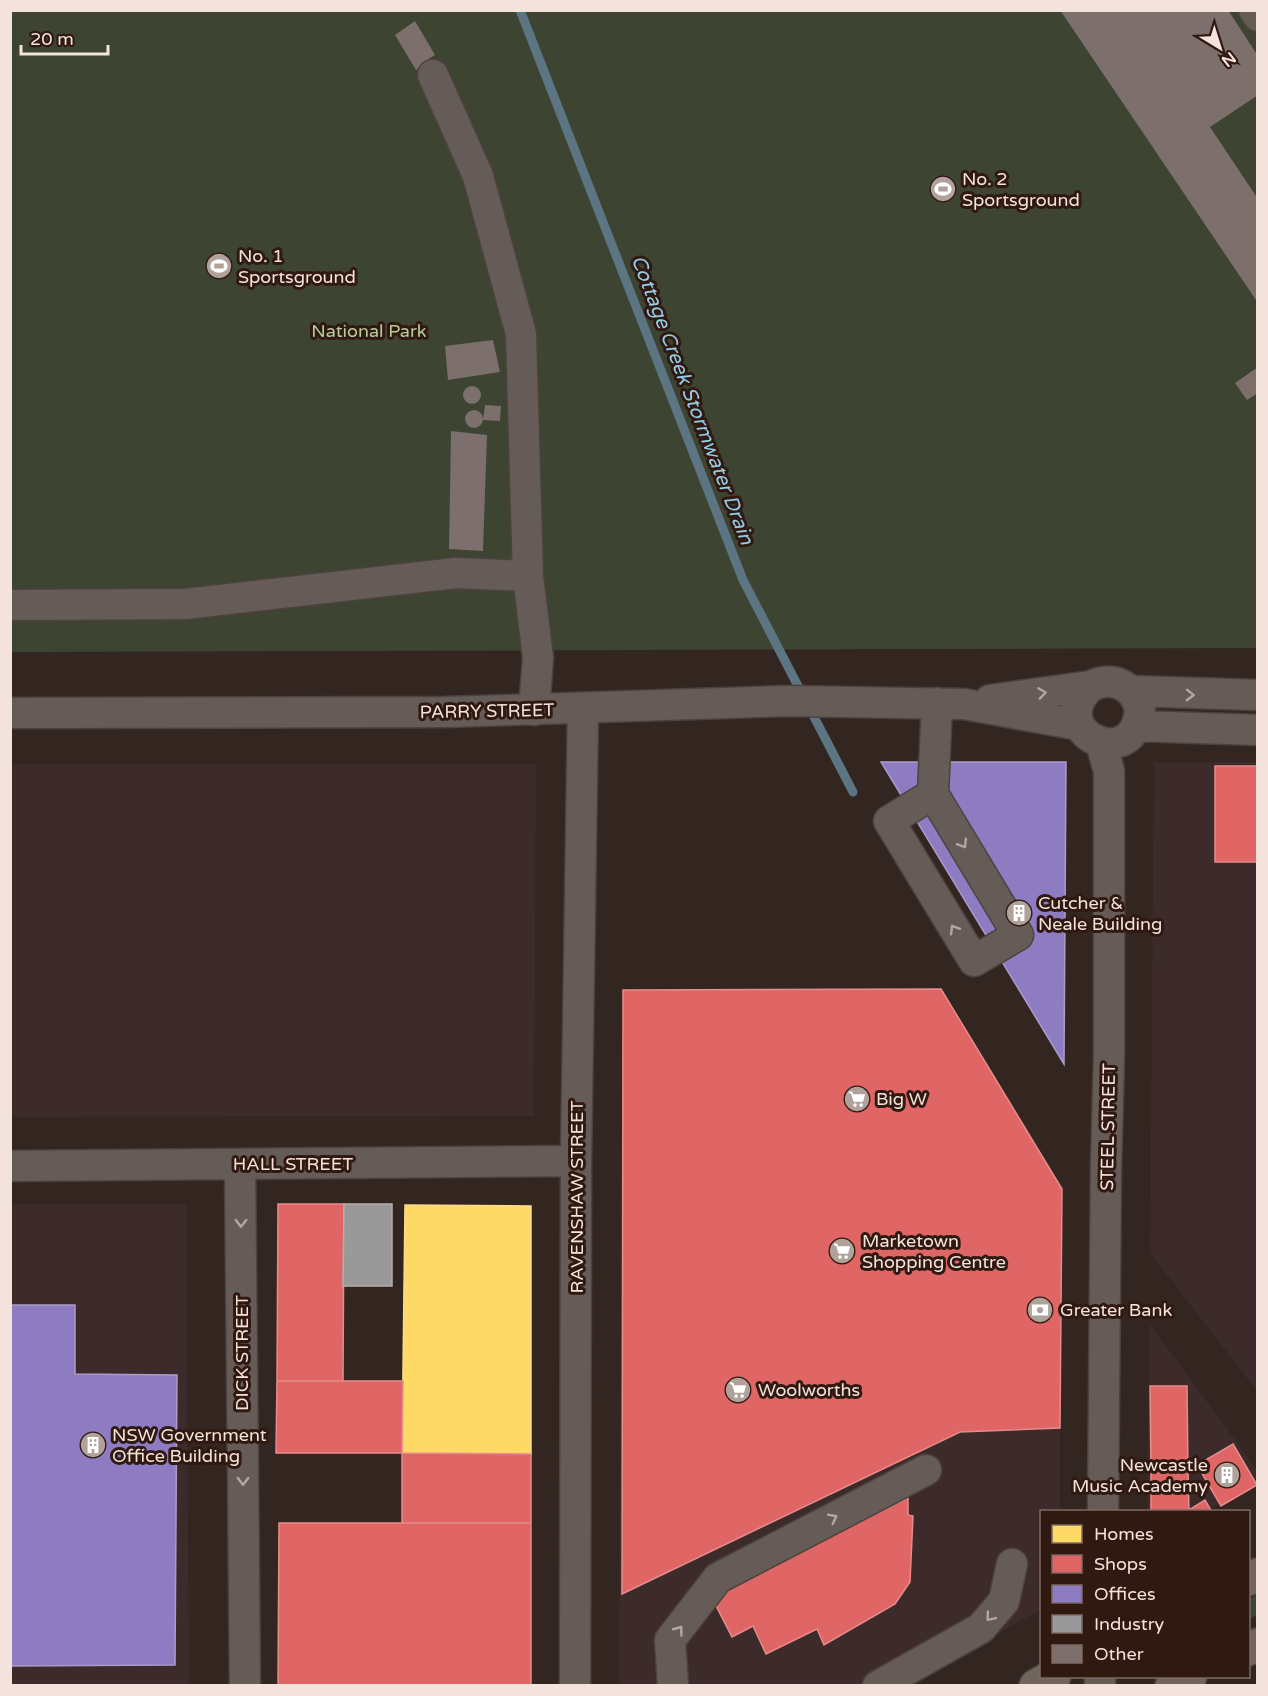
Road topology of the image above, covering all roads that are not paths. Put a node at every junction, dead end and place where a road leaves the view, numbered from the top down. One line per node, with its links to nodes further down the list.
1 (1254, 10): 2 (street)
2 (1257, 16)
3 (433, 75): 4 (street)
4 (528, 576): 5 (street); 11 (street)
5 (10, 604)
6 (1091, 686): 7 (street, PARRY STREET); 9 (street, PARRY STREET, one-way to 6); 15 (street)
7 (1132, 691): 8 (street, PARRY STREET, one-way to 8); 13 (street)
8 (1257, 695)
9 (950, 704): 10 (street, PARRY STREET); 15 (street, PARRY STREET); 16 (street)
10 (583, 709): 11 (street, PARRY STREET); 17 (street, RAVENSHAW STREET)
11 (534, 710): 12 (street, PARRY STREET)
12 (10, 713)
13 (1137, 726): 14 (street); 15 (street, PARRY STREET)
14 (1257, 730)
15 (1090, 734): 21 (street, STEEL STREET)
16 (933, 794): 16 (street, one-way to 16)
17 (576, 1161): 18 (street, HALL STREET); 26 (street, RAVENSHAW STREET)
18 (240, 1164): 19 (street, HALL STREET); 25 (street, DICK STREET, one-way to 25)
19 (10, 1166)
20 (926, 1470): 27 (street, one-way to 20)
21 (1103, 1510)
22 (1012, 1564): 28 (street, one-way to 28)
23 (1052, 1678): 29 (main road)
24 (1188, 1678): 30 (main road)
25 (245, 1686)
26 (575, 1686)
27 (673, 1686)
28 (878, 1686)
29 (1036, 1686)
30 (1172, 1686)

